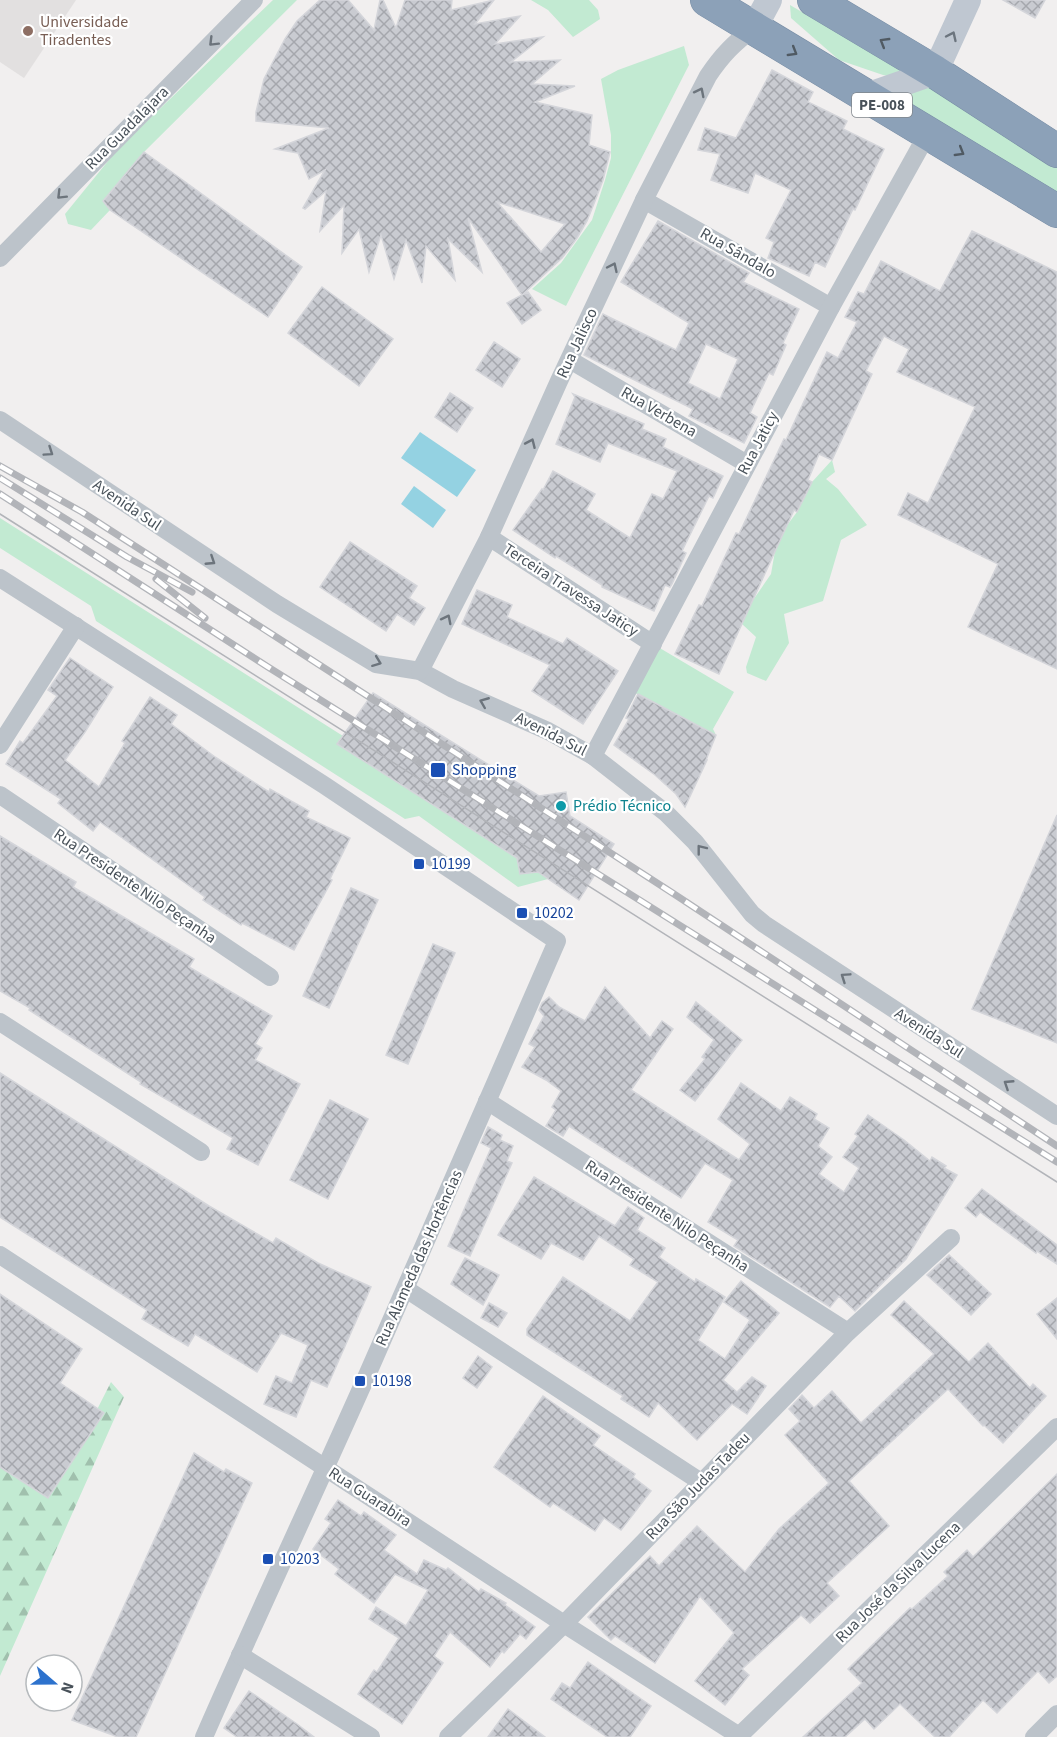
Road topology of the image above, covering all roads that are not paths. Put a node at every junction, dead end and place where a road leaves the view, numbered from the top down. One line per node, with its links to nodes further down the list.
1 (254, 0): 13 (street, Rua Guadalajara, one-way to 13)
2 (707, 0): 6 (highway, PE-008)
3 (769, 0): 6 (street)
4 (814, 0): 7 (highway, one-way to 4)
5 (968, 0): 7 (street, one-way to 5)
6 (754, 28): 8 (highway, PE-008, one-way to 8); 11 (street, Rua Jalisco, one-way to 6)
7 (934, 72): 8 (street); 10 (highway)
8 (866, 96): 9 (highway, PE-008)
9 (928, 133): 12 (highway, PE-008, one-way to 12); 14 (street, Rua Jaticy)
10 (1057, 151)
11 (644, 200): 14 (street, Rua Sândalo); 15 (street, Rua Jalisco, one-way to 11)
12 (1057, 211)
13 (0, 258)
14 (831, 307): 17 (street, Rua Jaticy)
15 (570, 360): 17 (street, Rua Verbena); 18 (street, Rua Jalisco, one-way to 15)
16 (0, 420): 22 (street, Avenida Sul, one-way to 22)
17 (747, 464): 21 (street, Rua Jaticy)
18 (489, 537): 21 (street, Terceira Travessa Jaticy); 22 (street, Rua Jalisco, one-way to 18)
19 (0, 578): 20 (street)
20 (76, 626): 23 (street); 28 (street, Rua Alameda das Hortências)
21 (653, 644): 24 (street, Rua Jaticy)
22 (420, 671): 24 (street, Avenida Sul, one-way to 22)
23 (0, 745)
24 (593, 756): 29 (street, Avenida Sul, one-way to 24)
25 (0, 795): 26 (street, Rua Presidente Nilo Peçanha)
26 (270, 977)
27 (0, 1022): 30 (street)
28 (487, 1101): 33 (street, Rua Alameda das Hortências); 34 (street, Rua Presidente Nilo Peçanha)
29 (1057, 1116)
30 (201, 1152)
31 (951, 1238): 34 (street, Rua São Judas Tadeu)
32 (0, 1255): 36 (street, Rua Guarabira)
33 (406, 1289): 36 (street, Rua Alameda das Hortências); 37 (street)
34 (848, 1332): 37 (street, Rua São Judas Tadeu)
35 (1057, 1427): 44 (street, Rua José da Silva Lucena)
36 (326, 1468): 38 (street, Rua Guarabira); 39 (street, Rua Alameda das Hortências)
37 (701, 1482): 38 (street, Rua São Judas Tadeu)
38 (564, 1624): 43 (street, Rua São Judas Tadeu); 44 (street, Rua Guarabira)
39 (240, 1655): 41 (street, Rua Alameda das Hortências); 42 (street)
40 (1057, 1714): 45 (street)
41 (204, 1737)
42 (371, 1737)
43 (448, 1737)
44 (740, 1737)
45 (1034, 1737)

